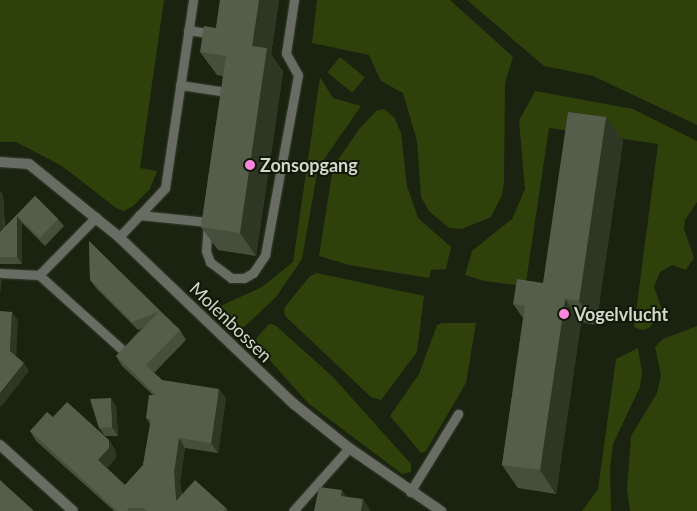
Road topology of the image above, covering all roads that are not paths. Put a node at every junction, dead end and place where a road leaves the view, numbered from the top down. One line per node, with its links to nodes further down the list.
1 (193, 0): 3 (lane)
2 (294, 0): 8 (lane)
3 (188, 30): 4 (lane); 5 (lane)
4 (227, 36)
5 (180, 85): 6 (lane); 8 (lane)
6 (225, 111)
7 (0, 162): 9 (street, Molenbossen)
8 (140, 215): 10 (lane)
9 (96, 218): 10 (street, Molenbossen); 12 (lane)
10 (119, 237): 16 (street, Molenbossen)
11 (0, 273): 12 (lane)
12 (39, 276): 13 (lane)
13 (126, 353)
14 (458, 414): 17 (lane)
15 (0, 445): 18 (street)
16 (349, 448): 17 (street, Molenbossen); 19 (lane)
17 (410, 492): 20 (street, Molenbossen)
18 (73, 511)
19 (294, 511)
20 (442, 511)

